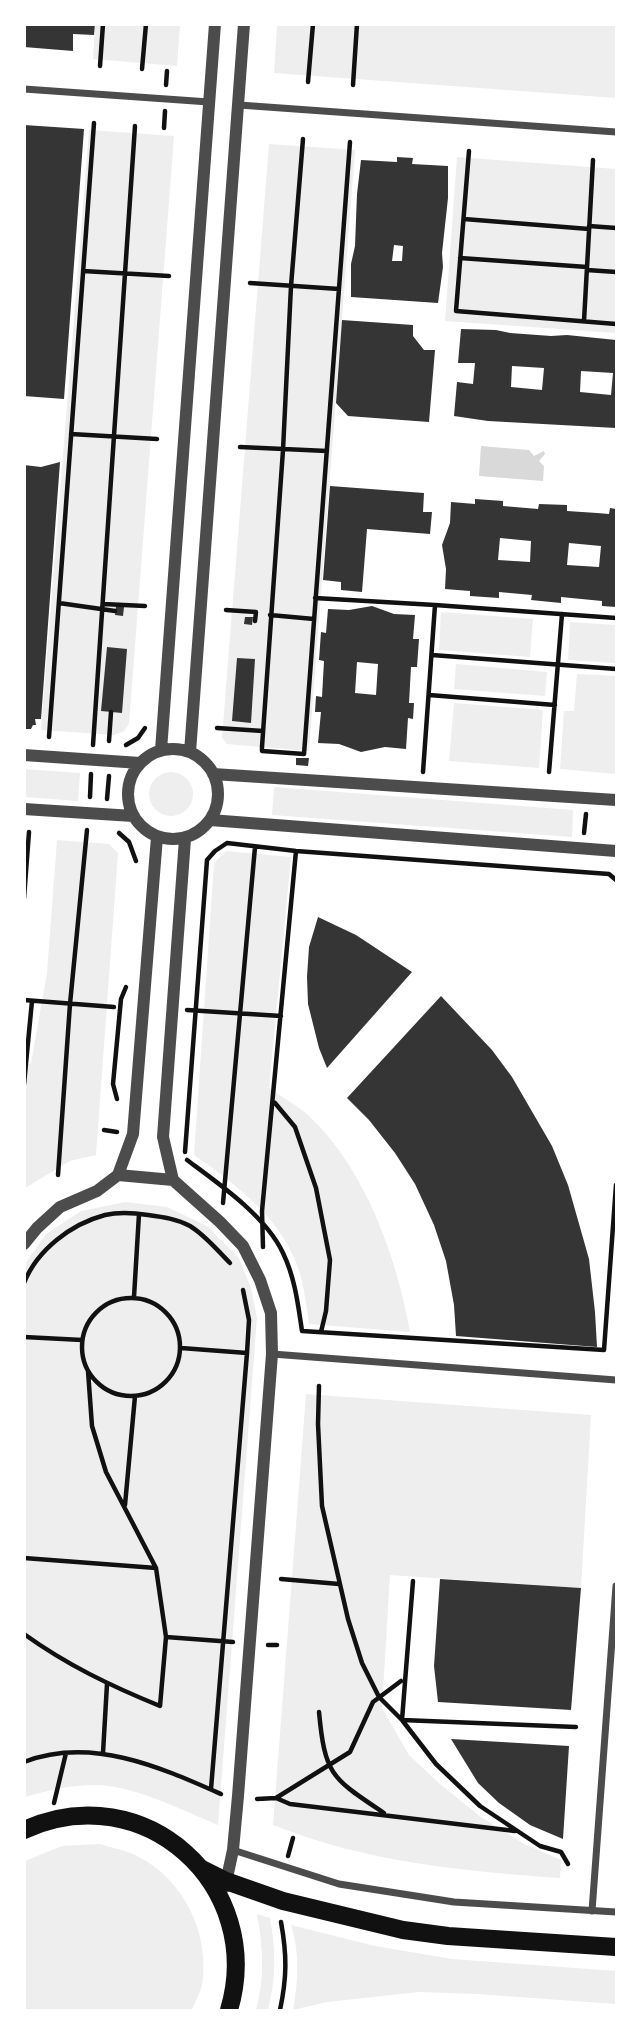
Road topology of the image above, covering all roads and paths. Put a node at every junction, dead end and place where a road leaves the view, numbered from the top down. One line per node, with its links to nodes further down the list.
1 (103, 24): 7 (path)
2 (146, 24): 8 (path)
3 (215, 24): 12 (street)
4 (244, 24): 13 (street)
5 (313, 24): 9 (path)
6 (357, 24): 10 (path)
7 (100, 66)
8 (142, 69)
9 (309, 82)
10 (352, 85)
11 (24, 89): 12 (street)
12 (209, 102): 66 (street)
13 (239, 105): 16 (street); 67 (street)
14 (94, 123): 26 (path)
15 (135, 126): 28 (path)
16 (617, 132)
17 (303, 139): 31 (path)
18 (350, 142): 32 (path)
19 (469, 151): 21 (path)
20 (593, 160): 22 (path)
21 (464, 219): 22 (path); 24 (path)
22 (589, 227): 23 (path); 25 (path)
23 (617, 228)
24 (460, 258): 25 (path); 33 (path)
25 (587, 269): 27 (path); 33 (path)
26 (83, 271): 28 (path); 35 (path)
27 (617, 272)
28 (125, 274): 29 (path); 36 (path)
29 (169, 276)
30 (250, 283): 31 (path)
31 (291, 286): 32 (path); 39 (path)
32 (339, 289): 40 (path)
33 (584, 321): 34 (path)
34 (617, 324)
35 (71, 434): 36 (path); 42 (path)
36 (114, 438): 37 (path); 45 (path)
37 (157, 439)
38 (240, 447): 39 (path)
39 (283, 450): 40 (path); 49 (path)
40 (327, 451): 41 (path)
41 (315, 598): 44 (path); 50 (path)
42 (58, 603): 45 (path); 64 (path)
43 (145, 606): 45 (path)
44 (435, 606): 48 (path); 53 (path)
45 (103, 607): 47 (path); 69 (path)
46 (226, 610): 52 (path)
47 (115, 611)
48 (562, 614): 51 (path); 54 (path)
49 (270, 615): 50 (path); 63 (path)
50 (314, 618): 63 (path)
51 (617, 618)
52 (253, 621)
53 (432, 655): 54 (path); 56 (path)
54 (558, 664): 55 (path); 57 (path)
55 (617, 669)
56 (429, 695): 57 (path); 72 (path)
57 (555, 705): 73 (path)
58 (111, 712): 65 (path)
59 (242, 722): 62 (path)
60 (148, 723): 70 (path)
61 (217, 728): 62 (path)
62 (241, 729): 63 (path)
63 (263, 731)
64 (48, 737)
65 (109, 741)
66 (161, 750): 67 (street); 71 (street)
67 (190, 752): 74 (street)
68 (24, 755): 69 (street)
69 (92, 759): 70 (street); 78 (path)
70 (109, 760): 71 (street); 79 (path)
71 (140, 763): 80 (street)
72 (424, 764)
73 (549, 772)
74 (213, 774): 75 (street); 81 (street)
75 (587, 797): 76 (street); 86 (path)
76 (617, 800)
77 (24, 809): 78 (street)
78 (89, 813): 79 (street); 96 (path)
79 (106, 815): 80 (street); 89 (path)
80 (133, 816): 83 (street)
81 (210, 820): 84 (street); 86 (street)
82 (29, 832): 92 (path)
83 (157, 837): 84 (street); 109 (street)
84 (185, 839): 98 (street)
85 (255, 847): 87 (path); 99 (path); 100 (path)
86 (582, 848): 88 (street); 90 (path)
87 (296, 850): 90 (path); 101 (path)
88 (617, 851)
89 (137, 864)
90 (580, 872): 91 (path)
91 (617, 880)
92 (24, 898)
93 (129, 983): 105 (path)
94 (24, 1000): 95 (path)
95 (33, 1001): 96 (path); 102 (path)
96 (70, 1004): 97 (path); 108 (path)
97 (114, 1007)
98 (172, 1009): 99 (path); 110 (street)
99 (197, 1010): 100 (path); 112 (path)
100 (240, 1013): 101 (path); 112 (path)
101 (281, 1016): 104 (path)
102 (25, 1071): 103 (path)
103 (24, 1084)
104 (274, 1102): 115 (path); 122 (path)
105 (119, 1106)
106 (119, 1119): 107 (path)
107 (118, 1136)
108 (58, 1175)
109 (118, 1175): 110 (street); 116 (street)
110 (173, 1180): 114 (street)
111 (617, 1185): 122 (path)
112 (225, 1188): 114 (path); 115 (path)
113 (139, 1214): 117 (path); 120 (path); 121 (path)
114 (220, 1222): 119 (street)
115 (264, 1226): 119 (path); 122 (path)
116 (24, 1244)
117 (232, 1265)
118 (237, 1278): 126 (path)
119 (260, 1280): 127 (street)
120 (24, 1283)
121 (134, 1297): 124 (path); 125 (path)
122 (321, 1332)
123 (24, 1337): 124 (path)
124 (82, 1340): 128 (path)
125 (181, 1348): 126 (path); 131 (path)
126 (247, 1353): 141 (path)
127 (272, 1354): 129 (street); 164 (street)
128 (88, 1371): 131 (path); 132 (path)
129 (617, 1380)
130 (319, 1386): 137 (path)
131 (135, 1396): 132 (path)
132 (125, 1506): 134 (path)
133 (24, 1558): 134 (path)
134 (156, 1568): 140 (path)
135 (281, 1579): 137 (path)
136 (413, 1581): 149 (path)
137 (339, 1584): 147 (path)
138 (617, 1586): 170 (street)
139 (24, 1634): 146 (path)
140 (166, 1637): 141 (path); 146 (path)
141 (225, 1641): 142 (path); 155 (path)
142 (233, 1642)
143 (268, 1645): 144 (path)
144 (276, 1645)
145 (401, 1681): 147 (path)
146 (107, 1684): 152 (path)
147 (379, 1697): 149 (path); 154 (path)
148 (319, 1712): 154 (path)
149 (402, 1720): 150 (path); 162 (path)
150 (576, 1727)
151 (66, 1753): 152 (path); 153 (path); 160 (path)
152 (103, 1753): 155 (path)
153 (24, 1762)
154 (328, 1766): 158 (path); 159 (path)
155 (211, 1789): 156 (path)
156 (221, 1794)
157 (257, 1798): 158 (path)
158 (276, 1798): 159 (path)
159 (386, 1815): 162 (path)
160 (50, 1821): 161 (main road); 167 (main road)
161 (24, 1830)
162 (516, 1831): 166 (path)
163 (293, 1838): 165 (path)
164 (233, 1850): 168 (street); 170 (street)
165 (287, 1860)
166 (568, 1864)
167 (202, 1869): 168 (main road); 169 (main road)
168 (226, 1881): 169 (street); 173 (main road)
169 (223, 1902): 174 (main road)
170 (592, 1911): 171 (street)
171 (617, 1912)
172 (281, 1922): 175 (path)
173 (617, 1947)
174 (229, 2011)
175 (280, 2011)

